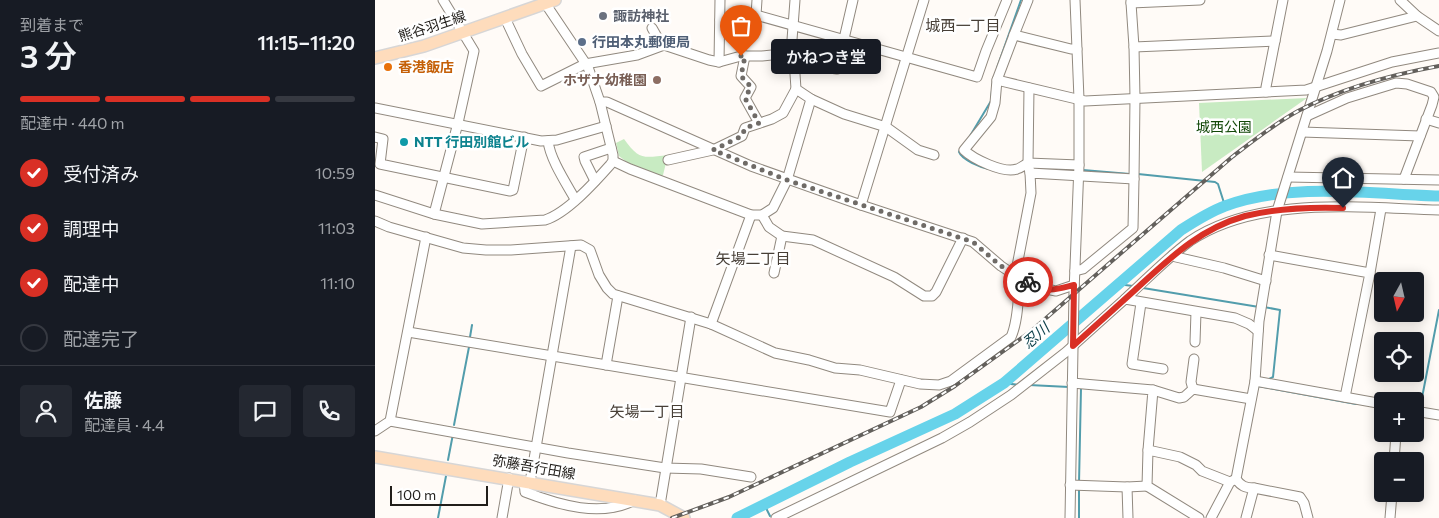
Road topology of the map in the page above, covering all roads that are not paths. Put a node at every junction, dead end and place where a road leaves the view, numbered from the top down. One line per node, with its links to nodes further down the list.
1 (443, 0): 23 (street)
2 (720, 0): 19 (street)
3 (757, 0): 16 (street)
4 (795, 0): 20 (street)
5 (853, 0): 26 (street)
6 (924, 0): 34 (street)
7 (1007, 0): 34 (street)
8 (1028, 0): 25 (street)
9 (1075, 0): 30 (street)
10 (1200, 0): 15 (street)
11 (1283, 0): 27 (street)
12 (1339, 0): 24 (street)
13 (1400, 0): 17 (street)
14 (547, 1): 18 (main road, 熊谷羽生線); 37 (street)
15 (1131, 1): 29 (street)
16 (756, 15): 19 (street); 20 (street)
17 (1417, 16): 22 (street); 24 (street)
18 (505, 18): 23 (main road, 熊谷羽生線); 37 (street)
19 (720, 20): 36 (street)
20 (793, 26): 26 (street); 31 (street)
21 (652, 28): 28 (street)
22 (1439, 31)
23 (463, 32): 35 (main road, 熊谷羽生線); 50 (street)
24 (1332, 34): 40 (street)
25 (1014, 35): 30 (street); 38 (street)
26 (844, 40): 31 (street); 34 (street)
27 (1275, 41): 29 (street); 42 (street)
28 (664, 45): 36 (street); 37 (street)
29 (1134, 47): 43 (street)
30 (1077, 49): 45 (street)
31 (791, 53): 33 (street); 41 (street)
32 (1439, 53): 40 (street)
33 (745, 56): 36 (street); 51 (street)
34 (906, 56): 54 (street)
35 (375, 58)
36 (719, 62)
37 (585, 64): 46 (street)
38 (997, 80): 39 (street); 65 (street)
39 (1029, 88): 45 (street); 65 (street)
40 (1315, 88): 42 (street); 48 (street)
41 (797, 89): 44 (street); 51 (street)
42 (1266, 92): 43 (street)
43 (1135, 98): 45 (street); 71 (street)
44 (811, 99): 54 (street); 73 (street)
45 (1079, 99): 66 (street)
46 (600, 102): 53 (street); 61 (street)
47 (375, 108): 50 (street)
48 (1307, 116): 49 (street); 55 (street)
49 (1426, 119): 52 (street); 56 (street)
50 (458, 123): 58 (street); 70 (street)
51 (759, 123): 61 (street)
52 (1439, 123)
53 (606, 126): 59 (street); 60 (street)
54 (886, 127): 62 (street); 78 (street)
55 (1302, 132): 56 (street); 69 (street)
56 (1420, 136): 72 (street)
57 (375, 137): 70 (street)
58 (524, 137): 59 (street); 70 (street)
59 (548, 141): 77 (street)
60 (611, 148): 64 (street); 75 (street)
61 (713, 150): 63 (street); 73 (street)
62 (934, 155)
63 (668, 160)
64 (613, 161): 75 (street); 83 (street)
65 (1028, 163): 66 (street); 67 (street)
66 (1079, 165): 68 (street)
67 (1030, 172): 68 (street); 95 (street)
68 (1079, 175): 71 (street); 92 (street)
69 (1288, 177): 72 (street); 79 (street)
70 (444, 178): 82 (street)
71 (1134, 179): 92 (street)
72 (1404, 179): 74 (street)
73 (787, 180): 78 (street); 84 (street)
74 (1439, 180)
75 (595, 181): 77 (street)
76 (375, 195): 82 (street)
77 (575, 199): 82 (street)
78 (861, 205): 88 (street)
79 (1278, 209): 80 (street); 90 (street); 91 (street)
80 (1381, 209): 81 (street); 94 (street)
81 (1439, 210)
82 (434, 214)
83 (751, 215): 84 (street); 103 (street)
84 (762, 215): 86 (street)
85 (375, 221): 87 (street)
86 (782, 236): 88 (street); 93 (street)
87 (426, 237): 89 (street); 105 (street)
88 (963, 238): 95 (street)
89 (571, 246): 98 (street); 108 (street)
90 (1173, 255): 96 (street); 99 (street)
91 (1269, 255): 94 (street); 96 (street)
92 (1075, 271): 97 (street)
93 (774, 273)
94 (1370, 273): 118 (street)
95 (1016, 276): 97 (street); 113 (street)
96 (1266, 281): 104 (street)
97 (1074, 285): 107 (street)
98 (618, 296): 102 (street); 110 (street)
99 (1125, 299): 100 (street); 107 (street)
100 (1141, 303): 101 (street); 111 (street)
101 (1196, 312): 104 (street); 106 (street)
102 (691, 317): 103 (street); 112 (street)
103 (711, 324): 113 (street)
104 (1258, 331): 114 (street)
105 (408, 332): 108 (street); 123 (street)
106 (1195, 342)
107 (1073, 343): 115 (street); 142 (street)
108 (552, 356): 110 (street); 125 (street)
109 (1195, 359): 116 (street)
110 (606, 365): 112 (street)
111 (1163, 369)
112 (682, 378): 113 (street); 128 (street)
113 (901, 380)
114 (1255, 381): 118 (street); 119 (street)
115 (1072, 383): 117 (street); 133 (street)
116 (1193, 389): 117 (street); 119 (street)
117 (1153, 390): 126 (street)
118 (1345, 397): 120 (street)
119 (1251, 399): 132 (street)
120 (1374, 402)
121 (1424, 413): 122 (street)
122 (1439, 416)
123 (390, 421): 124 (street); 125 (street)
124 (375, 431)
125 (536, 446): 128 (street); 131 (street)
126 (1147, 450): 132 (street); 134 (street)
127 (375, 457): 130 (main road, 弥藤吾行田線)
128 (665, 468): 129 (street); 139 (street)
129 (751, 477)
130 (509, 478): 131 (main road, 弥藤吾行田線); 140 (street)
131 (527, 481): 137 (main road, 弥藤吾行田線); 137 (street)
132 (1233, 481): 136 (street); 146 (street)
133 (1070, 485): 135 (street); 143 (street)
134 (1147, 486): 135 (street); 145 (street)
135 (1127, 487): 144 (street)
136 (1254, 488): 147 (street); 148 (street)
137 (635, 500): 139 (main road, 弥藤吾行田線)
138 (1391, 502): 149 (street)
139 (660, 505): 141 (main road, 弥藤吾行田線)
140 (502, 518)
141 (684, 518)
142 (776, 518)
143 (1070, 518)
144 (1127, 518)
145 (1199, 518)
146 (1211, 518)
147 (1246, 518)
148 (1308, 518)
149 (1390, 518)

